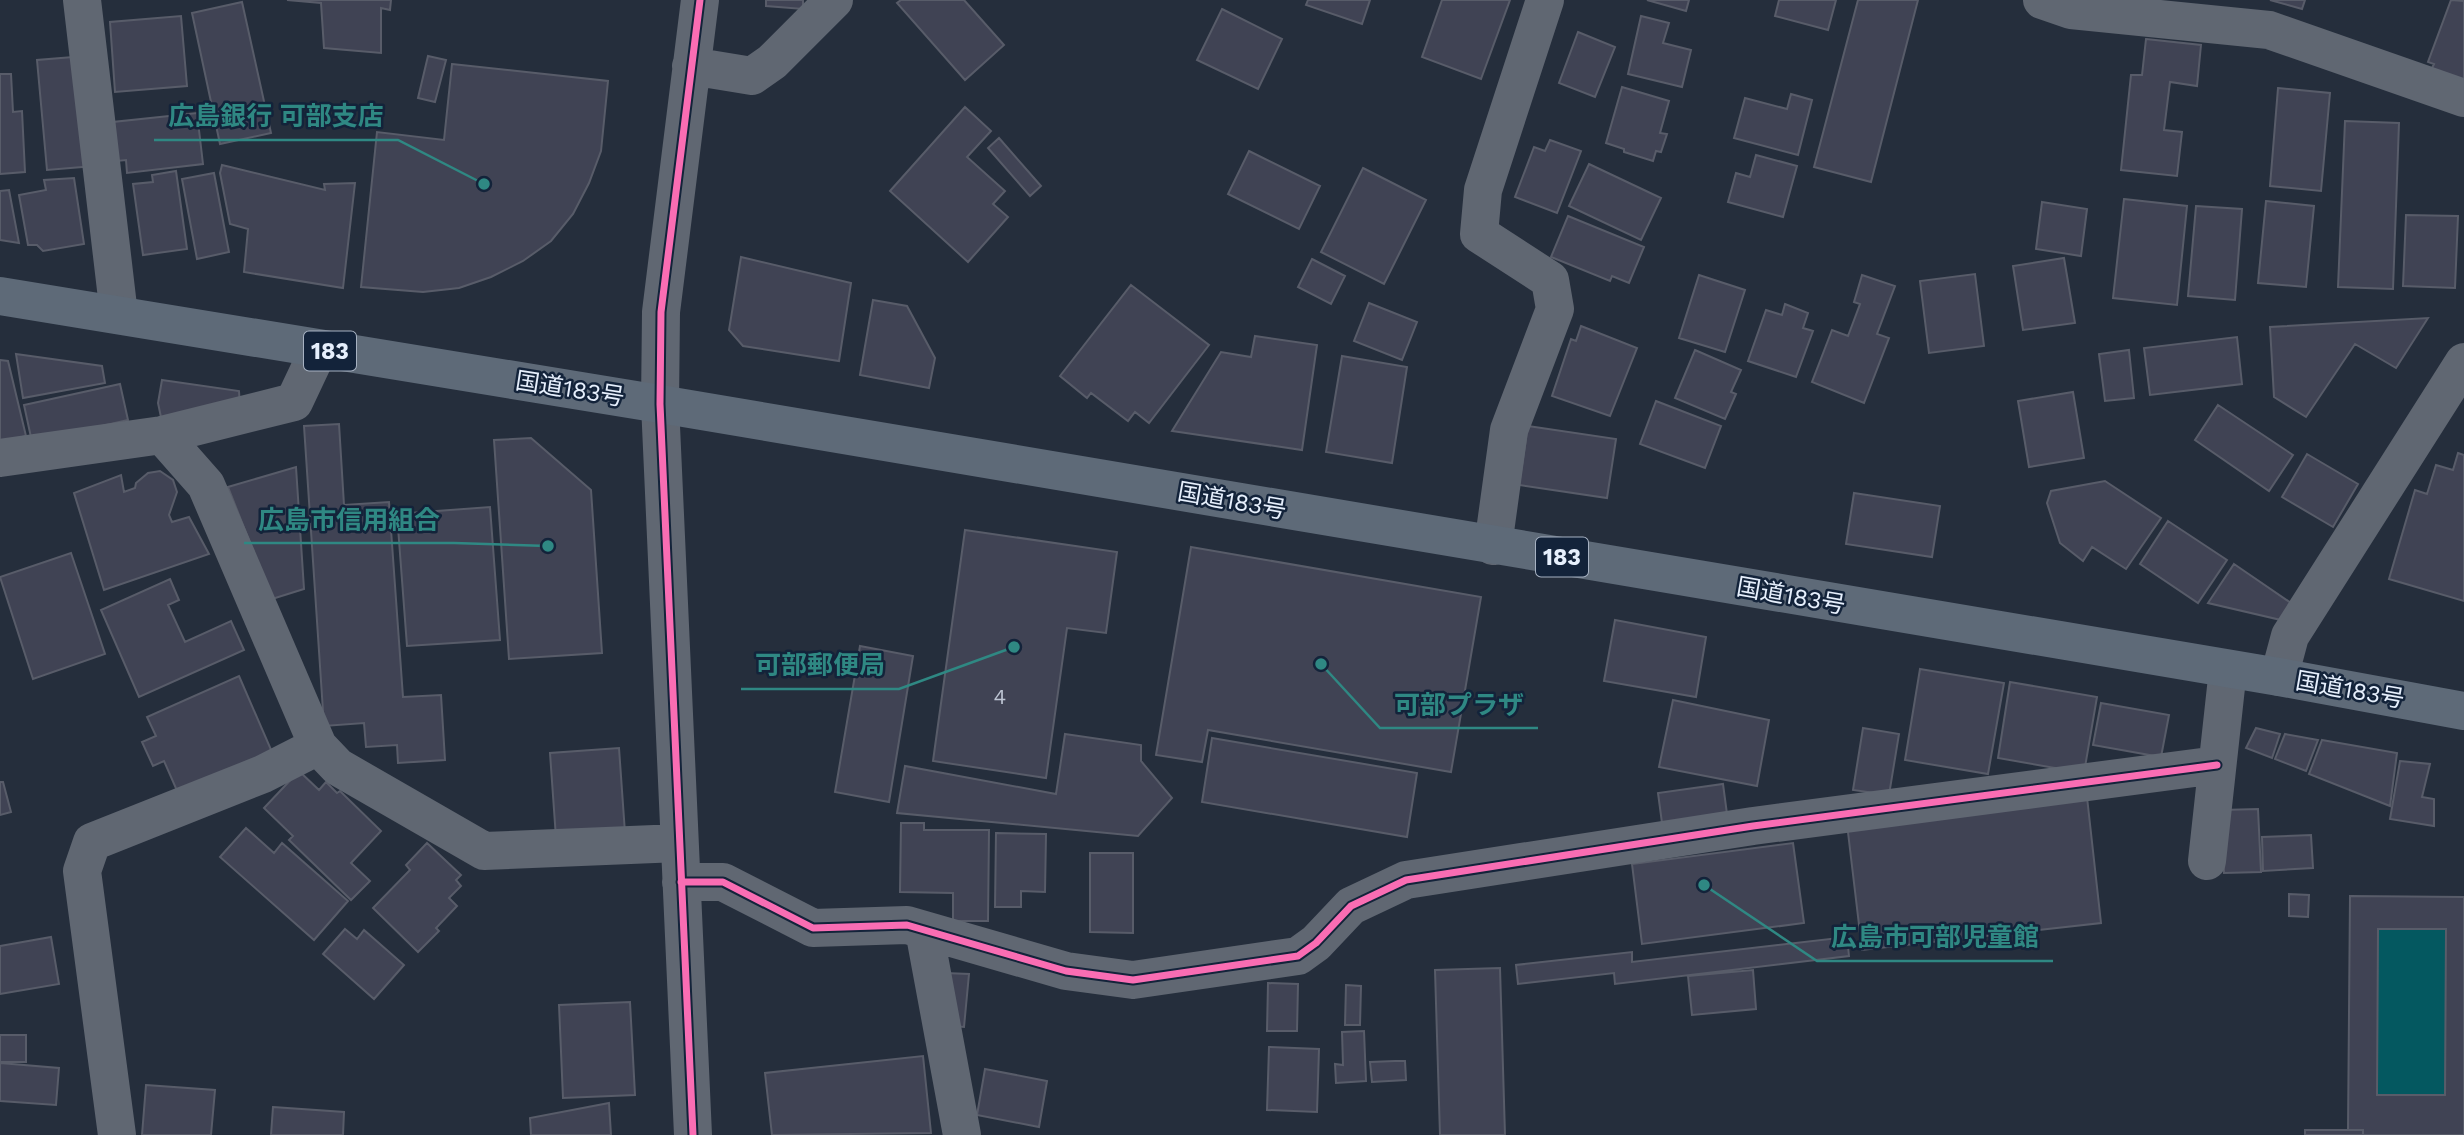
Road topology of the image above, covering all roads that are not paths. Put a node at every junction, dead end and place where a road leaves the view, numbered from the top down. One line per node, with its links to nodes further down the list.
1 (82, 0): 9 (street)
2 (700, 0): 6 (street)
3 (834, 0): 6 (street)
4 (1545, 0): 15 (street)
5 (2042, 0): 7 (street)
6 (691, 66): 12 (street)
7 (2464, 98)
8 (0, 296): 9 (highway, 国道183号 / 183)
9 (119, 316): 10 (highway, 国道183号 / 183)
10 (319, 349): 12 (highway, 国道183号 / 183); 13 (street)
11 (2464, 362): 17 (street)
12 (660, 404): 15 (highway, 国道183号 / 183); 21 (street)
13 (162, 435): 14 (street); 19 (street)
14 (0, 458)
15 (1493, 546): 16 (highway, 国道183号 / 183)
16 (2228, 669): 17 (highway, 国道183号 / 183); 20 (street)
17 (2279, 677): 18 (highway, 国道183号 / 183)
18 (2464, 711)
19 (318, 746): 21 (street); 25 (street)
20 (2217, 765): 22 (street); 24 (street)
21 (679, 842): 23 (street)
22 (2207, 861)
23 (681, 883): 24 (street); 26 (street)
24 (924, 930): 27 (street)
25 (117, 1135)
26 (693, 1135)
27 (962, 1135)

